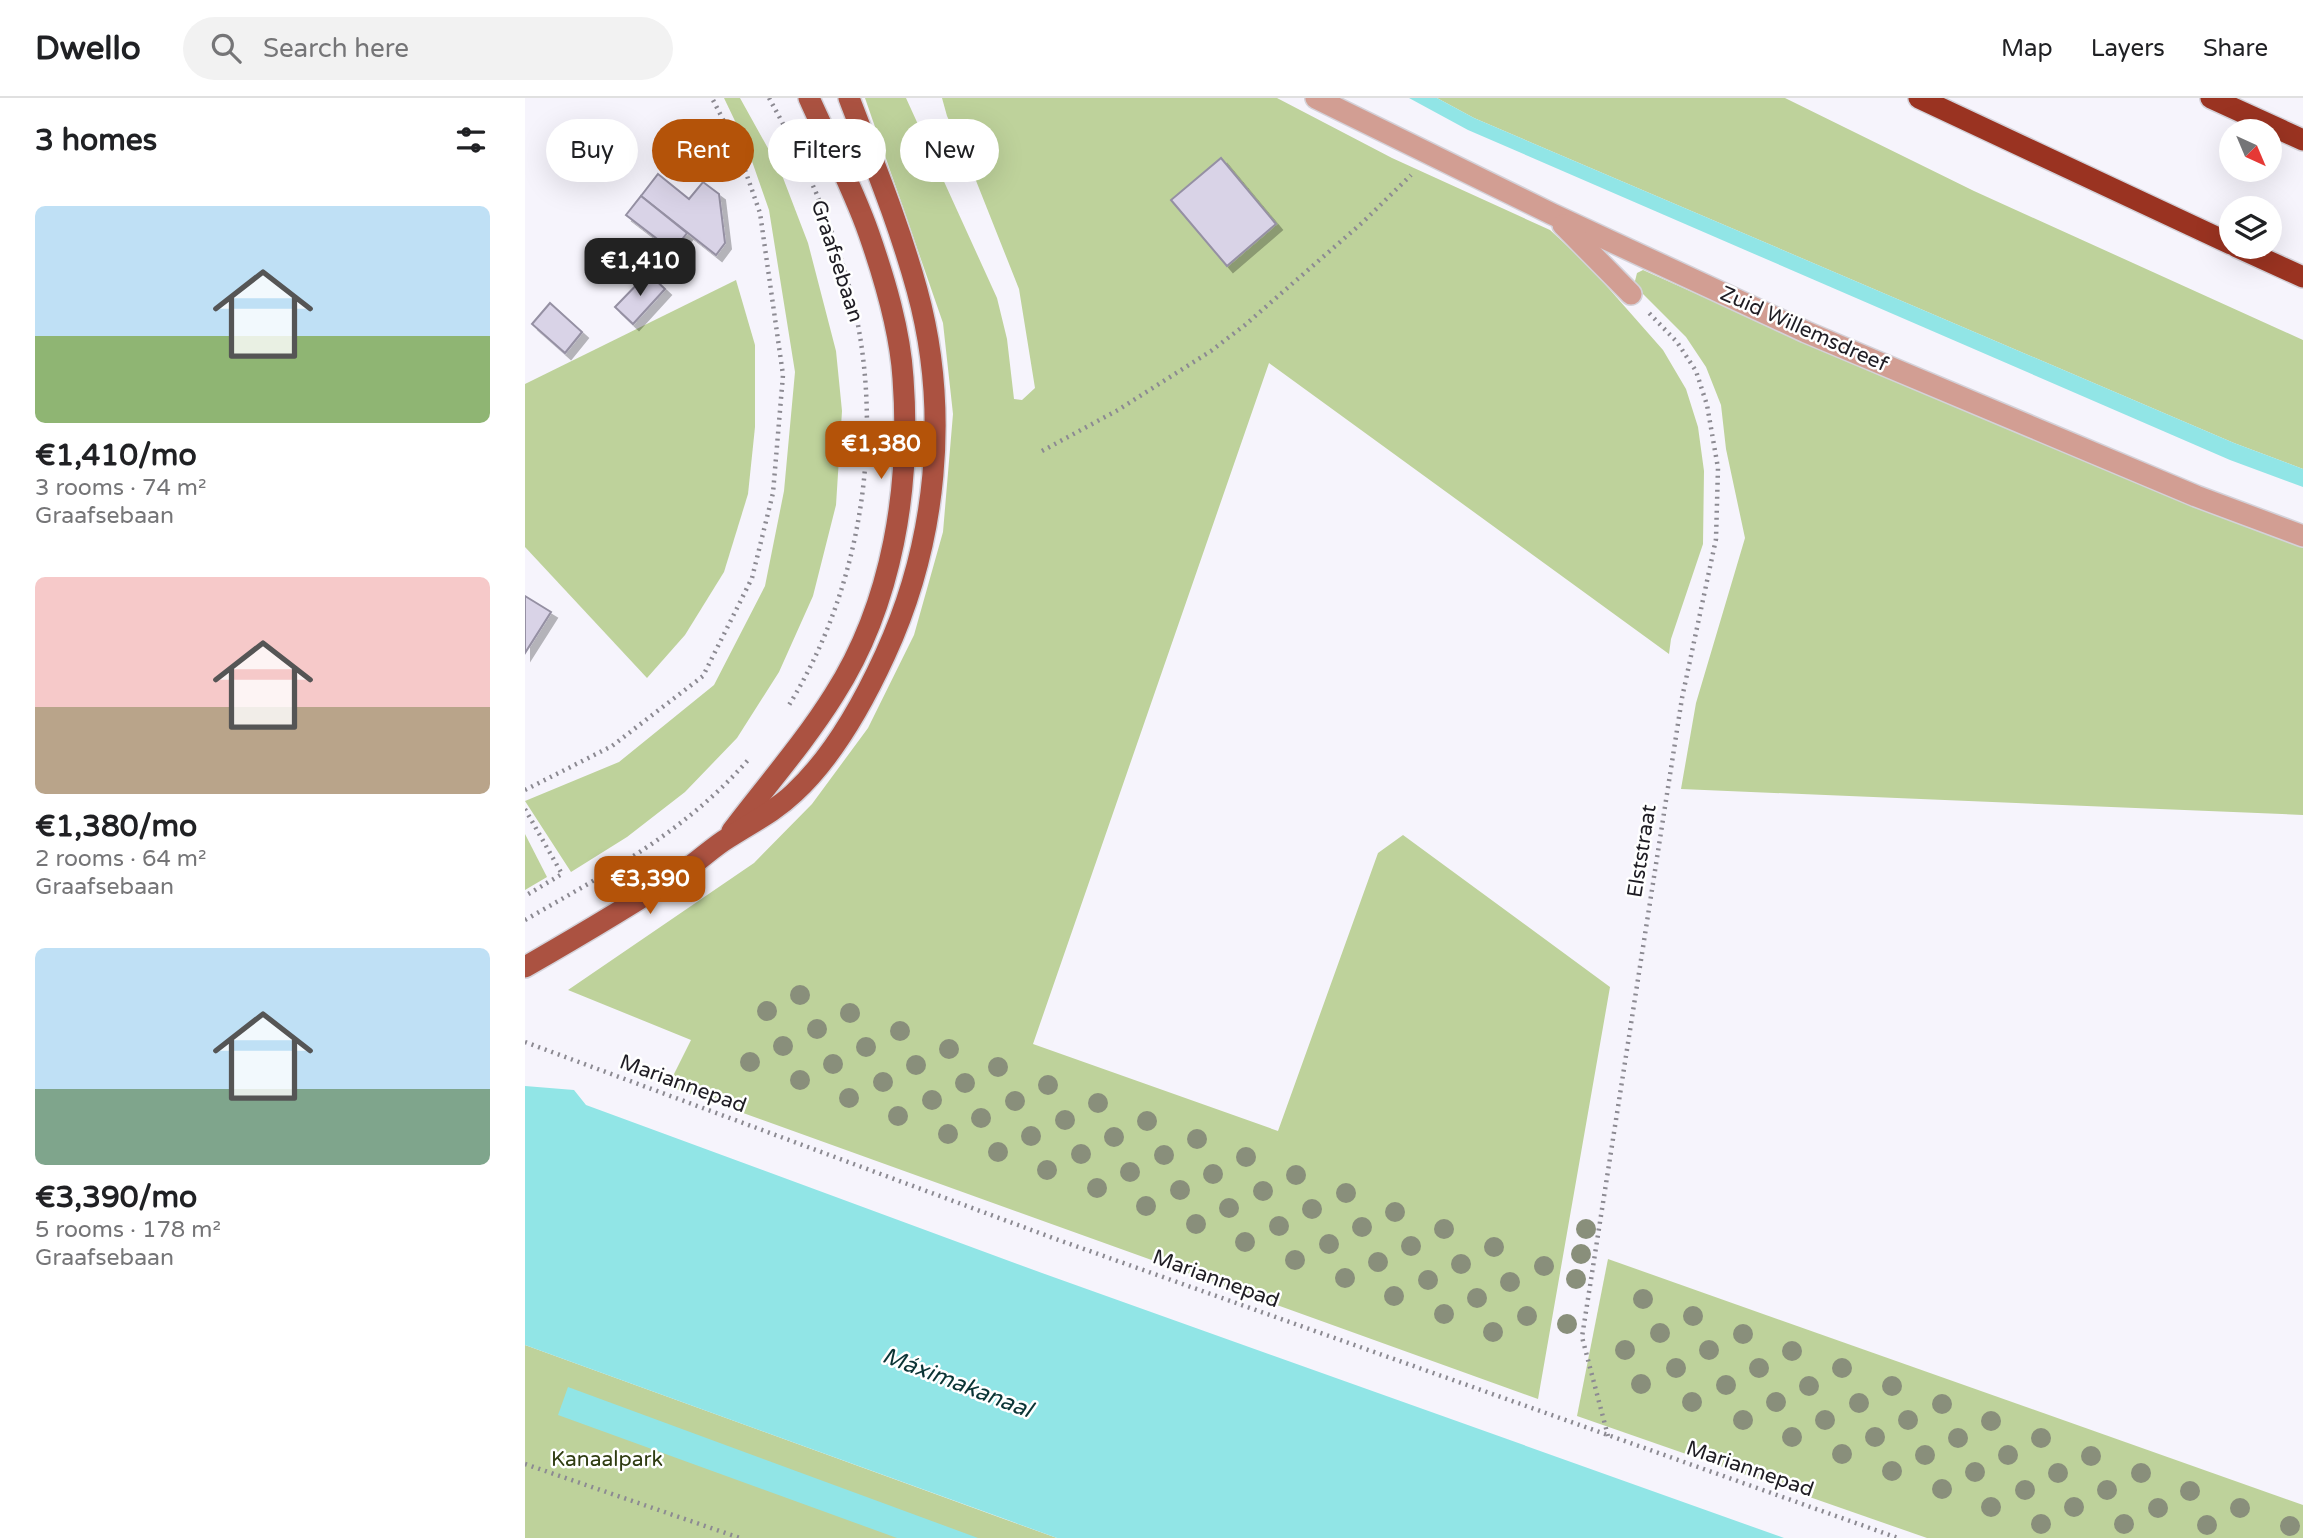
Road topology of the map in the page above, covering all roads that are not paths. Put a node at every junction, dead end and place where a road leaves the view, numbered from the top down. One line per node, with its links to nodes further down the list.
1 (809, 98): 13 (main road, Graafsebaan)
2 (849, 98): 13 (main road, Graafsebaan)
3 (1316, 98): 7 (street, Zuid Willemsdreef)
4 (1919, 98): 8 (highway)
5 (2211, 98): 6 (highway)
6 (2303, 140)
7 (1552, 214): 11 (street); 12 (street, Zuid Willemsdreef)
8 (2219, 238)
9 (2263, 259): 10 (highway)
10 (2303, 277)
11 (1631, 294)
12 (2303, 536)
13 (727, 838): 14 (main road, Graafsebaan)
14 (525, 967)

